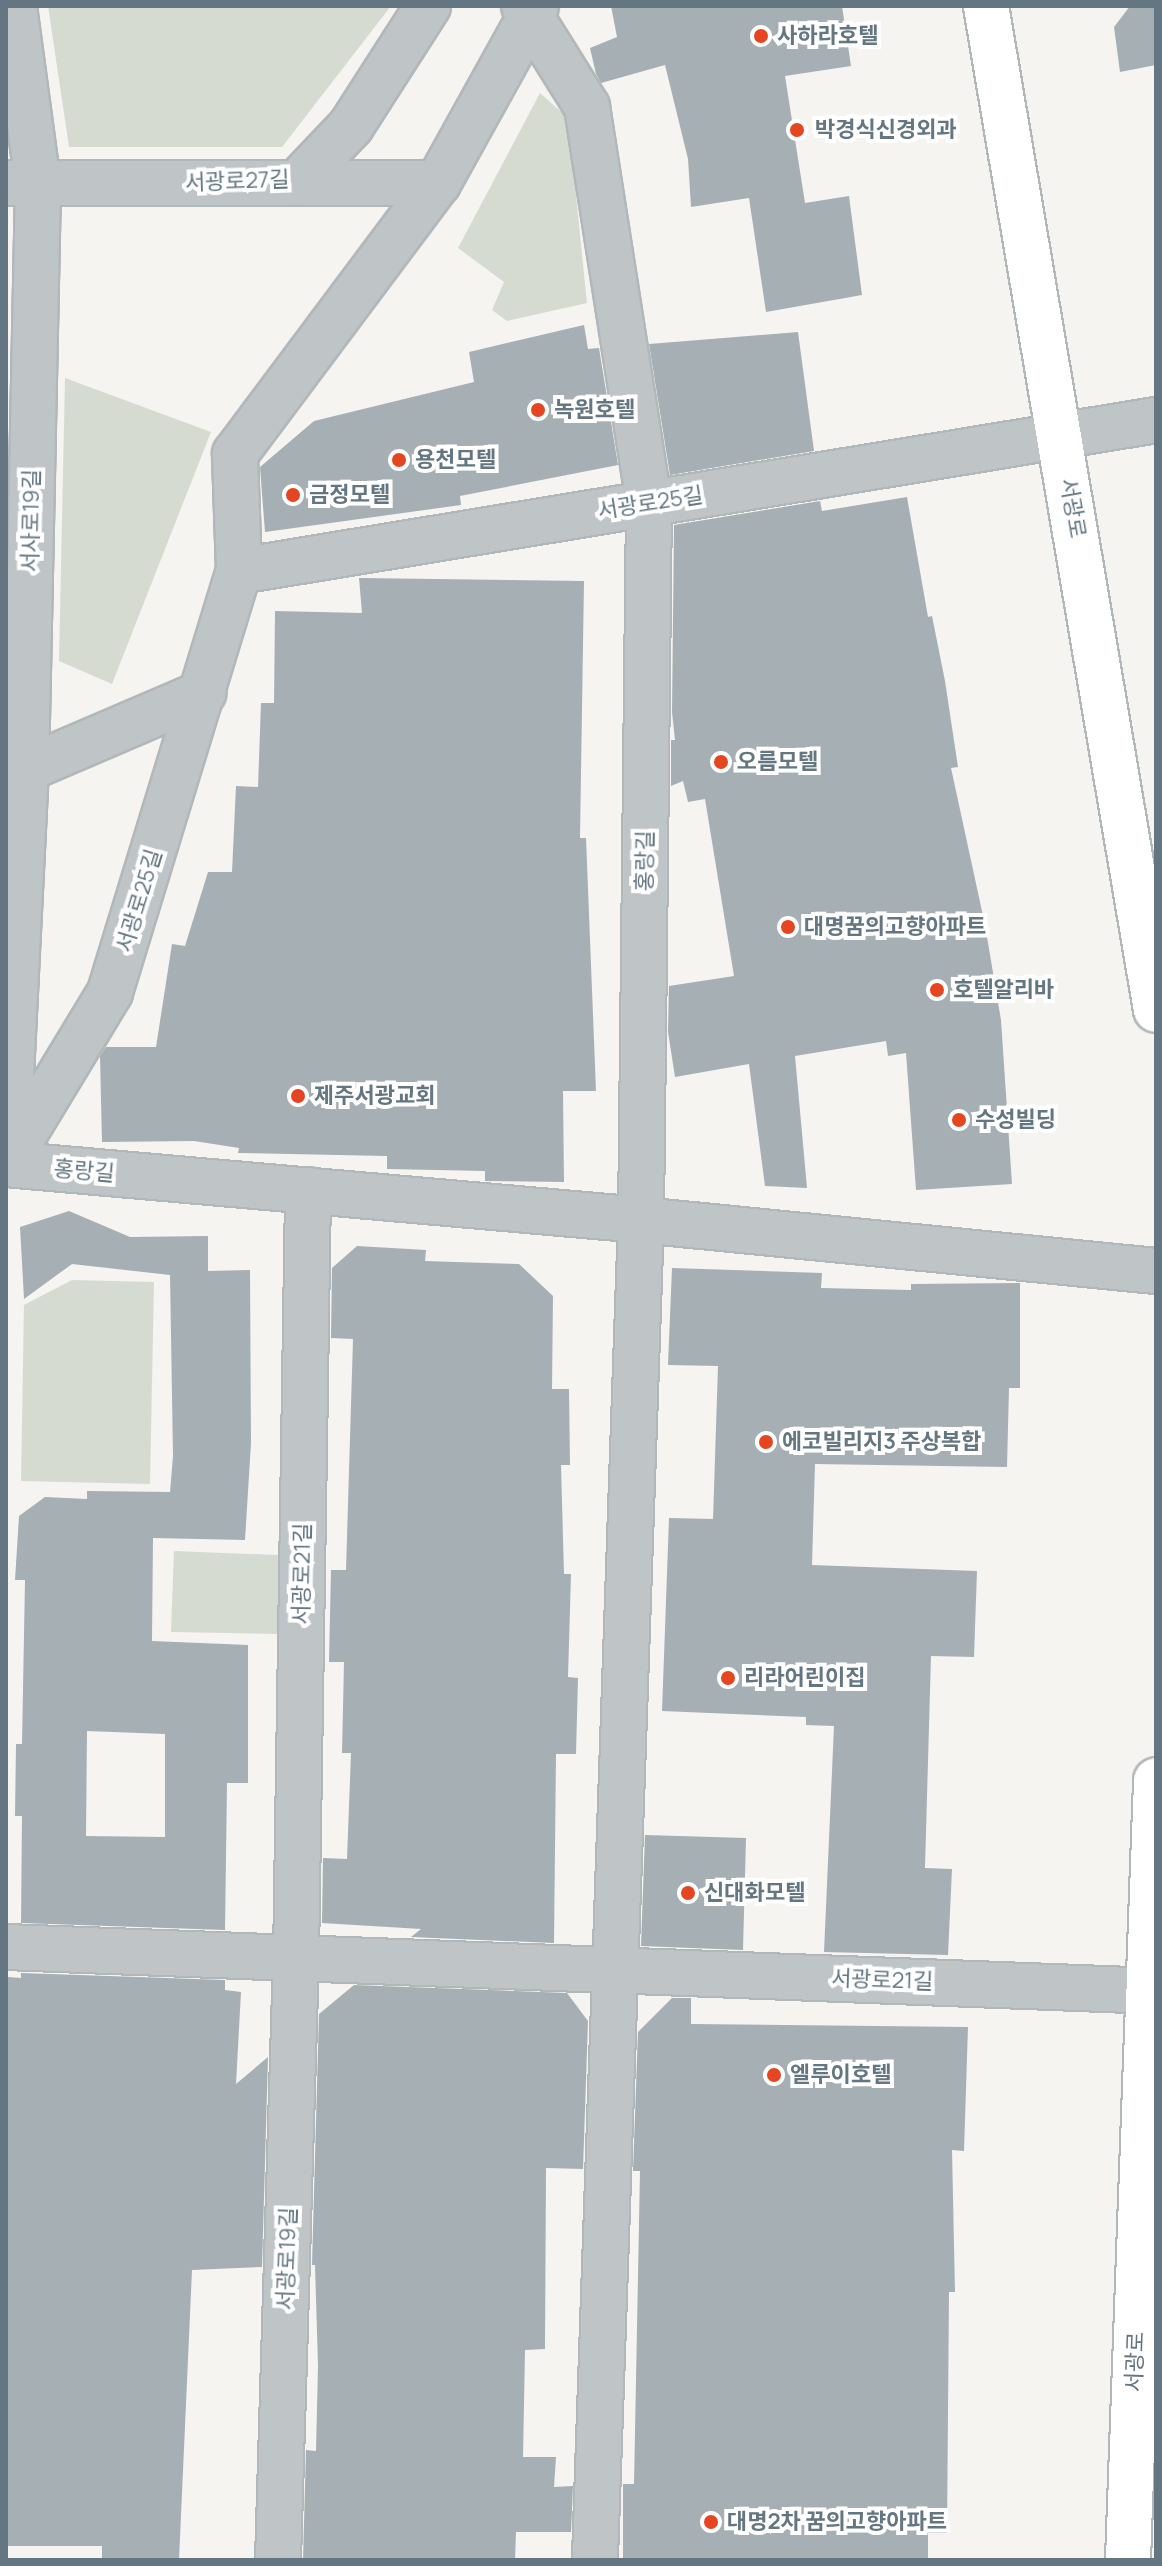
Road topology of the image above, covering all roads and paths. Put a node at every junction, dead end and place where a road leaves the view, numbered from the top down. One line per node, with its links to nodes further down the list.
1 (14, 6): 7 (street, 서사로19길)
2 (428, 6): 5 (street, 서광로27길)
3 (986, 6): 9 (main road, 서광로)
4 (530, 10): 6 (street, 서광로25길); 10 (street, 홍랑길)
5 (297, 183): 6 (street); 7 (street, 서광로27길)
6 (438, 183): 11 (street, 서광로25길)
7 (22, 184): 13 (street, 서사로19길)
8 (1156, 420): 9 (street, 서광로25길)
9 (1060, 435): 10 (street, 서광로25길); 15 (main road, 서광로)
10 (649, 503): 11 (street, 서광로25길); 20 (street, 홍랑길)
11 (239, 571): 12 (street, 서광로25길)
12 (203, 693): 13 (street); 17 (street, 서광로25길)
13 (26, 769): 14 (street, 서사로19길)
14 (14, 859): 17 (street, 서사로19길)
15 (1151, 945): 16 (main road, 서광로)
16 (1156, 1010)
17 (6, 1164): 18 (street, 서사로19길); 19 (street, 홍랑길)
18 (6, 1175)
19 (308, 1190): 20 (street, 홍랑길); 24 (street, 서광로21길)
20 (641, 1220): 21 (street, 홍랑길); 25 (street)
21 (1156, 1271)
22 (1156, 1781): 26 (main road, 서광로)
23 (6, 1947): 24 (street, 서광로21길)
24 (296, 1958): 25 (street, 서광로21길); 27 (street, 서광로19길)
25 (617, 1970): 26 (street, 서광로21길); 28 (street)
26 (1151, 1991): 29 (main road, 서광로)
27 (278, 2560)
28 (595, 2560)
29 (1128, 2560)

